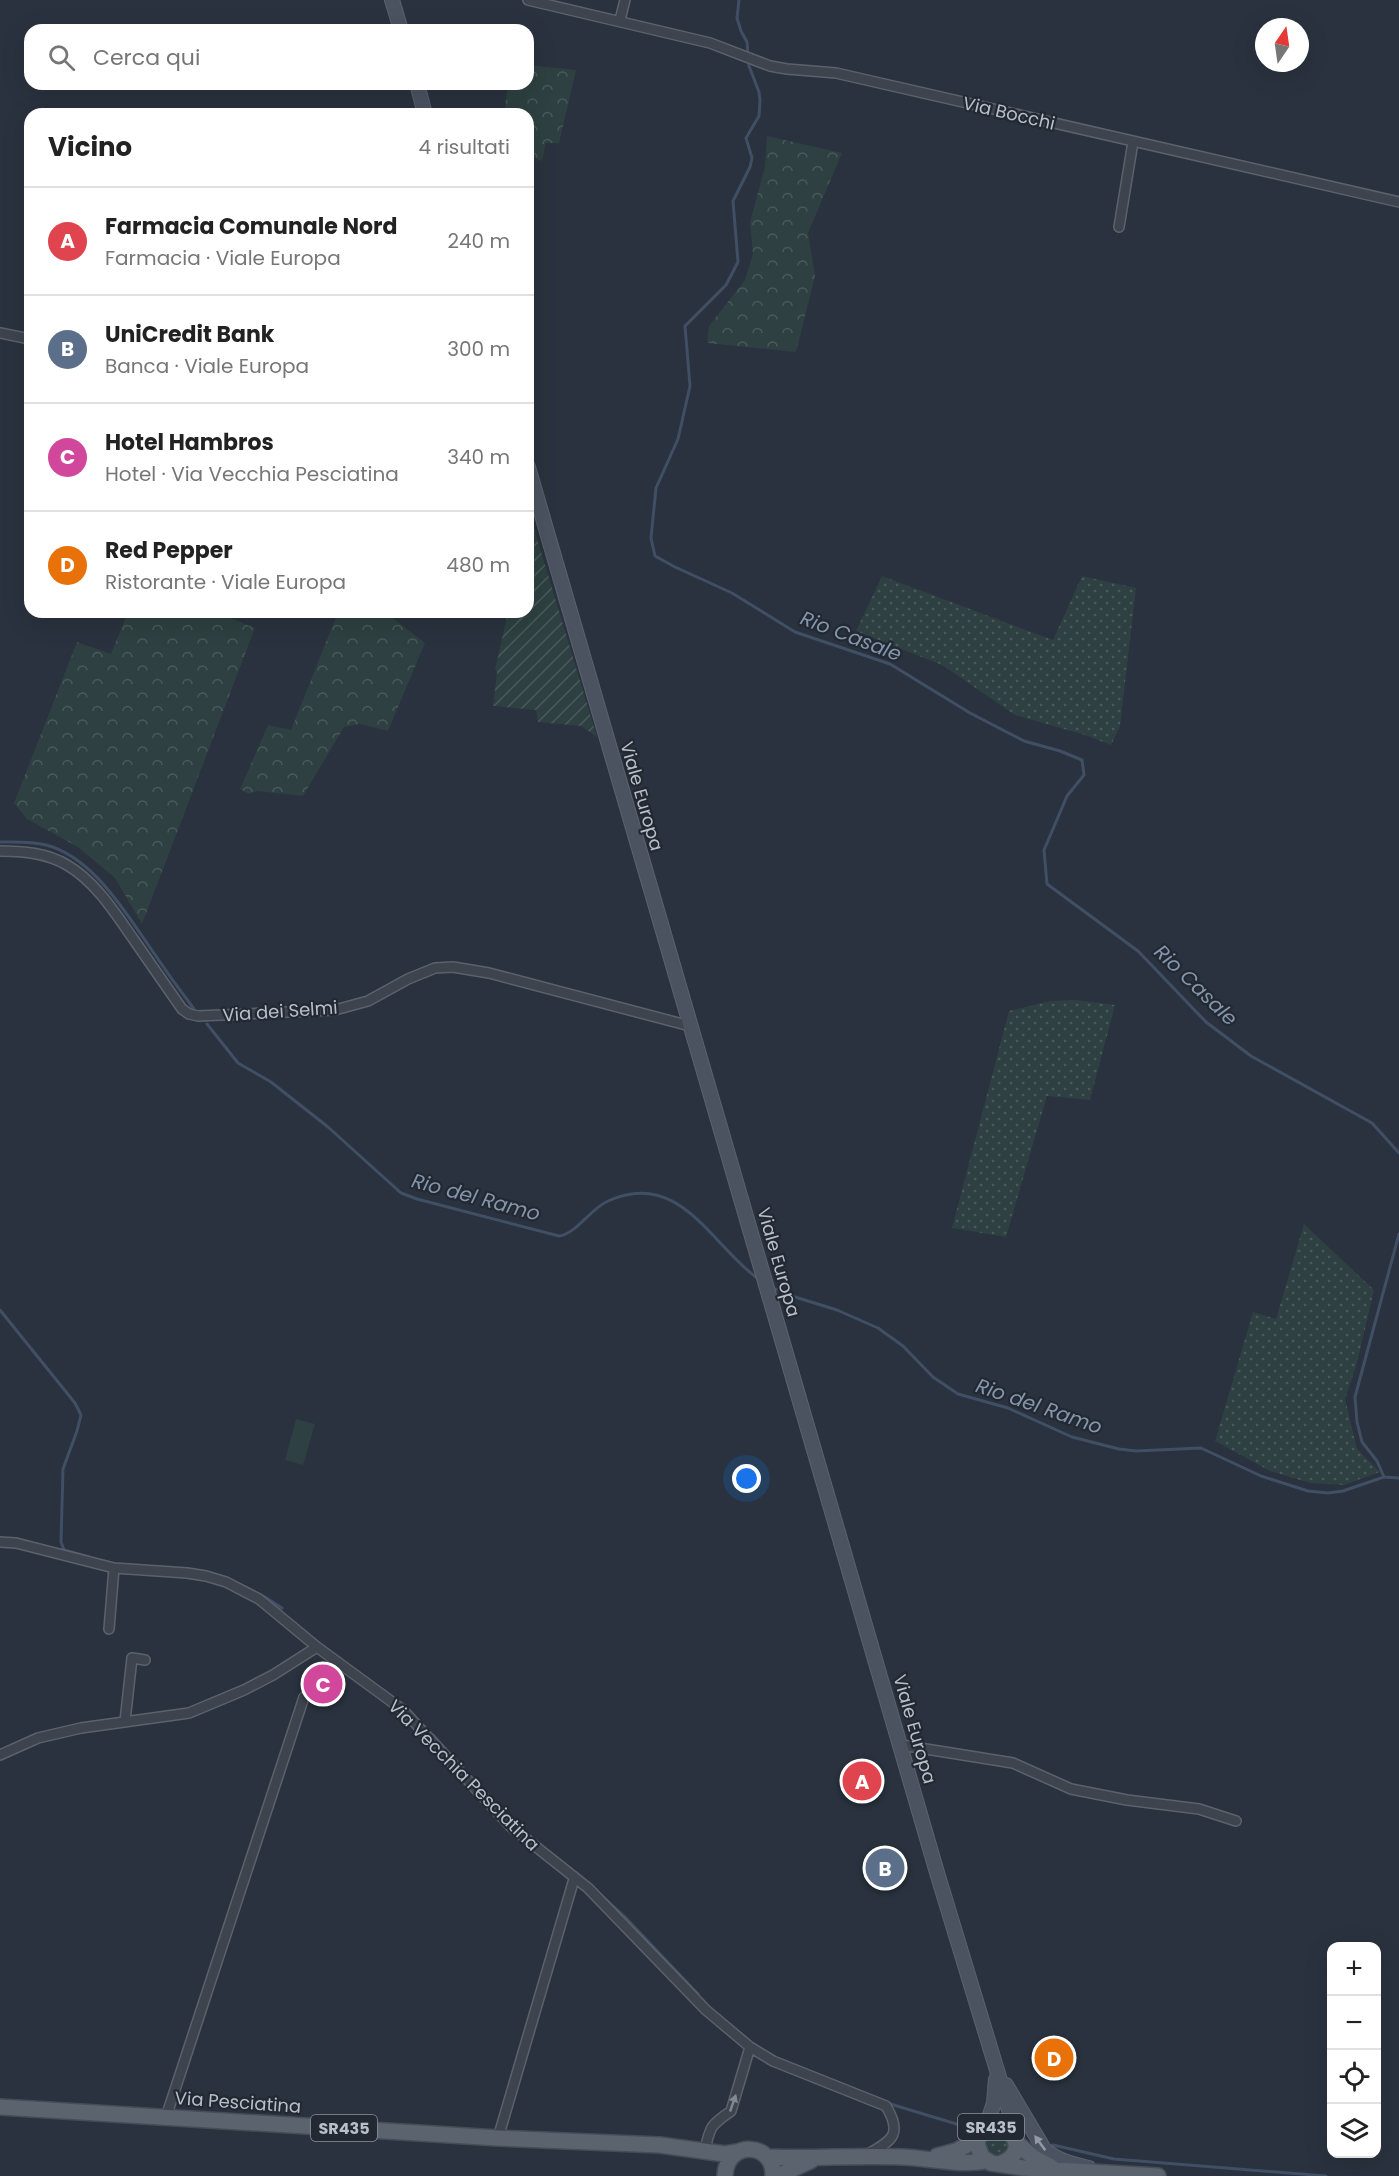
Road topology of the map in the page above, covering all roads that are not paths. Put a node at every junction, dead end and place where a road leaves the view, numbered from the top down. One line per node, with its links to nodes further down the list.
1 (392, 0): 5 (main road)
2 (528, 0): 4 (street, Via Bocchi)
3 (625, 0): 4 (street)
4 (620, 20): 8 (street, Via Bocchi)
5 (399, 24)
6 (419, 90): 7 (main road)
7 (423, 108)
8 (1133, 142): 9 (street, Via Bocchi); 10 (street)
9 (1399, 202)
10 (1119, 226)
11 (0, 333): 12 (street)
12 (24, 338)
13 (534, 488): 15 (main road, Viale Europa)
14 (0, 851): 15 (street, Via dei Selmi)
15 (690, 1026): 23 (main road, Viale Europa)
16 (0, 1542): 17 (street, Via Vecchia Pesciatina)
17 (114, 1568): 18 (street); 19 (street, Via Vecchia Pesciatina)
18 (109, 1629)
19 (317, 1647): 22 (street); 26 (street, Via Vecchia Pesciatina)
20 (145, 1660): 22 (street)
21 (304, 1697): 30 (street)
22 (125, 1721): 24 (street)
23 (901, 1745): 25 (street); 28 (main road, Viale Europa)
24 (0, 1755)
25 (1236, 1821)
26 (574, 1879): 27 (street, Via Vecchia Pesciatina); 32 (street)
27 (750, 2047): 35 (street, one-way to 27); 37 (street, Via Vecchia Pesciatina)
28 (995, 2068): 31 (main road, Viale Europa); 33 (main road, Viale Europa); 44 (main road, Viale Europa, one-way to 28)
29 (0, 2107): 30 (main road, Via Pesciatina / SR435)
30 (166, 2117): 32 (main road, Via Pesciatina / SR435)
31 (982, 2134): 33 (main road, Via Pesciatina / SR435); 40 (main road, Via Pesciatina / SR435); 41 (main road, SR435)
32 (498, 2138): 34 (main road, Via Pesciatina / SR435)
33 (1015, 2141): 42 (main road, SR435); 43 (main road, Via Pesciatina / SR435)
34 (688, 2148): 35 (main road, Via Pesciatina / SR435); 45 (main road)
35 (705, 2150): 36 (main road, Via Pesciatina / SR435)
36 (737, 2152): 38 (main road, Via Pesciatina / SR435); 45 (main road)
37 (864, 2156): 39 (main road, Via Pesciatina / SR435); 40 (main road, Via Pesciatina / SR435)
38 (767, 2157): 39 (main road, Via Pesciatina / SR435); 46 (main road)
39 (814, 2158): 47 (main road, Via Pesciatina / SR435)
40 (928, 2158): 41 (main road, Via Pesciatina / SR435)
41 (986, 2161): 42 (main road, Via Pesciatina / SR435)
42 (1002, 2163): 43 (main road, Via Pesciatina / SR435)
43 (1057, 2170): 44 (main road, Via Pesciatina / SR435)
44 (1111, 2173): 48 (main road, Via Pesciatina / SR435)
45 (725, 2176)
46 (773, 2176)
47 (778, 2176)
48 (1158, 2176)

